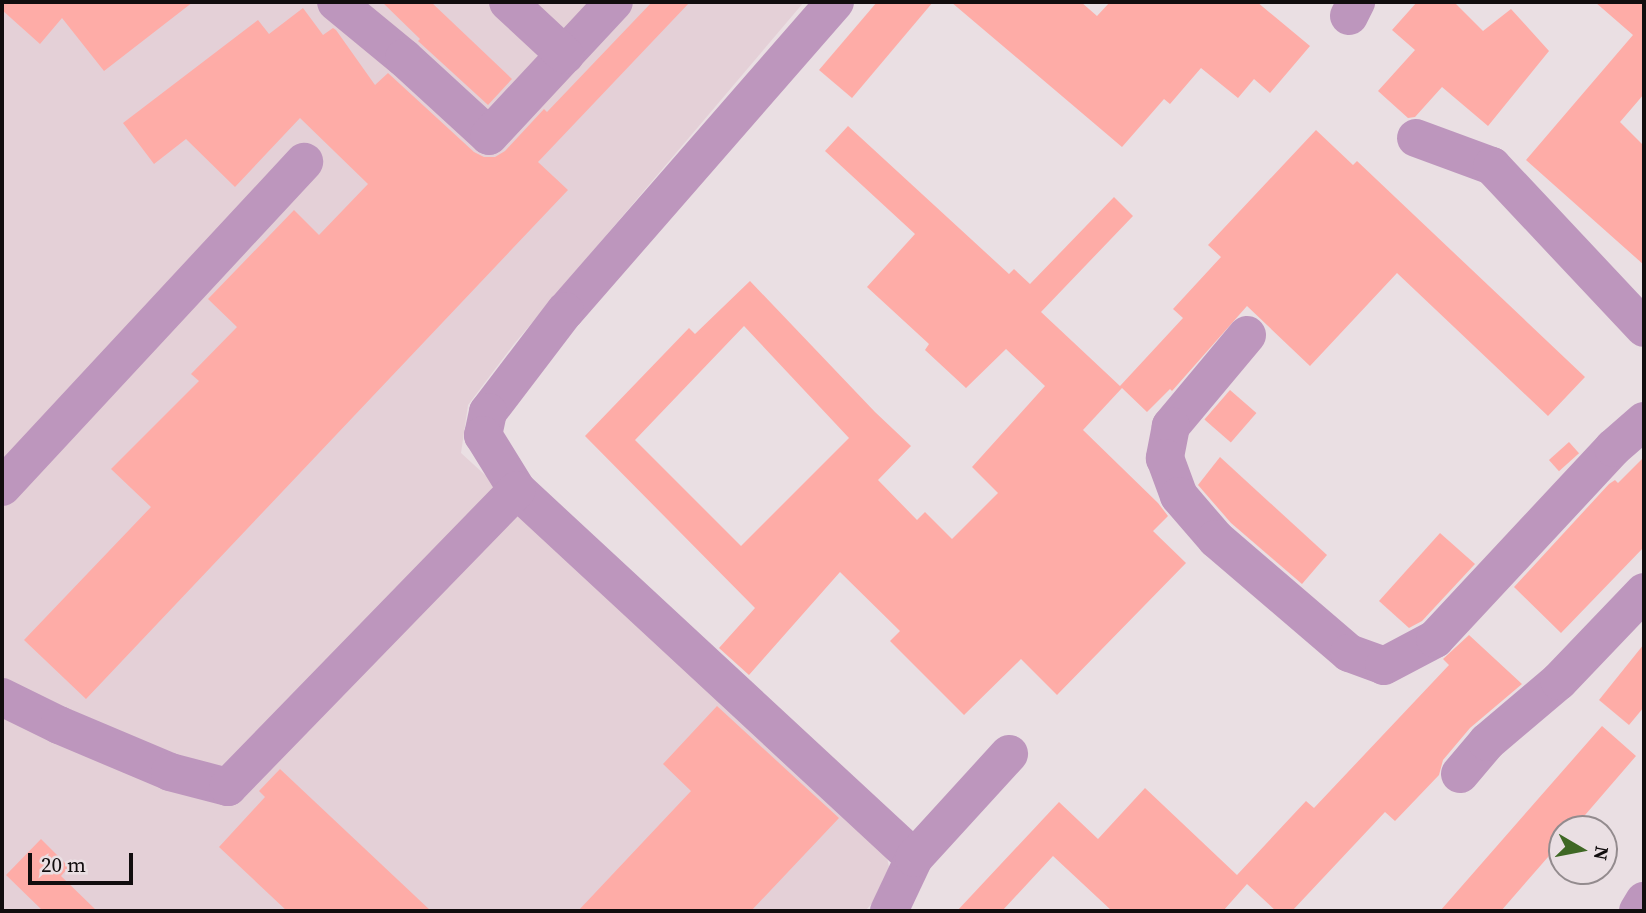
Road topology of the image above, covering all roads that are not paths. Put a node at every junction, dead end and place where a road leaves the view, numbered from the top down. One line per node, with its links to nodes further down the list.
1 (336, 2): 5 (street)
2 (508, 2): 5 (street)
3 (614, 2): 5 (street)
4 (835, 2): 12 (street)
5 (565, 55)
6 (1416, 138): 8 (street)
7 (304, 162): 11 (street)
8 (1644, 328)
9 (1247, 335): 10 (street)
10 (1644, 421)
11 (2, 487)
12 (517, 490): 14 (street); 17 (street)
13 (1644, 592): 16 (street)
14 (2, 697)
15 (1009, 754): 17 (street)
16 (1460, 774)
17 (914, 858): 19 (street)
18 (1644, 901): 20 (street)
19 (889, 911)
20 (1638, 911)

